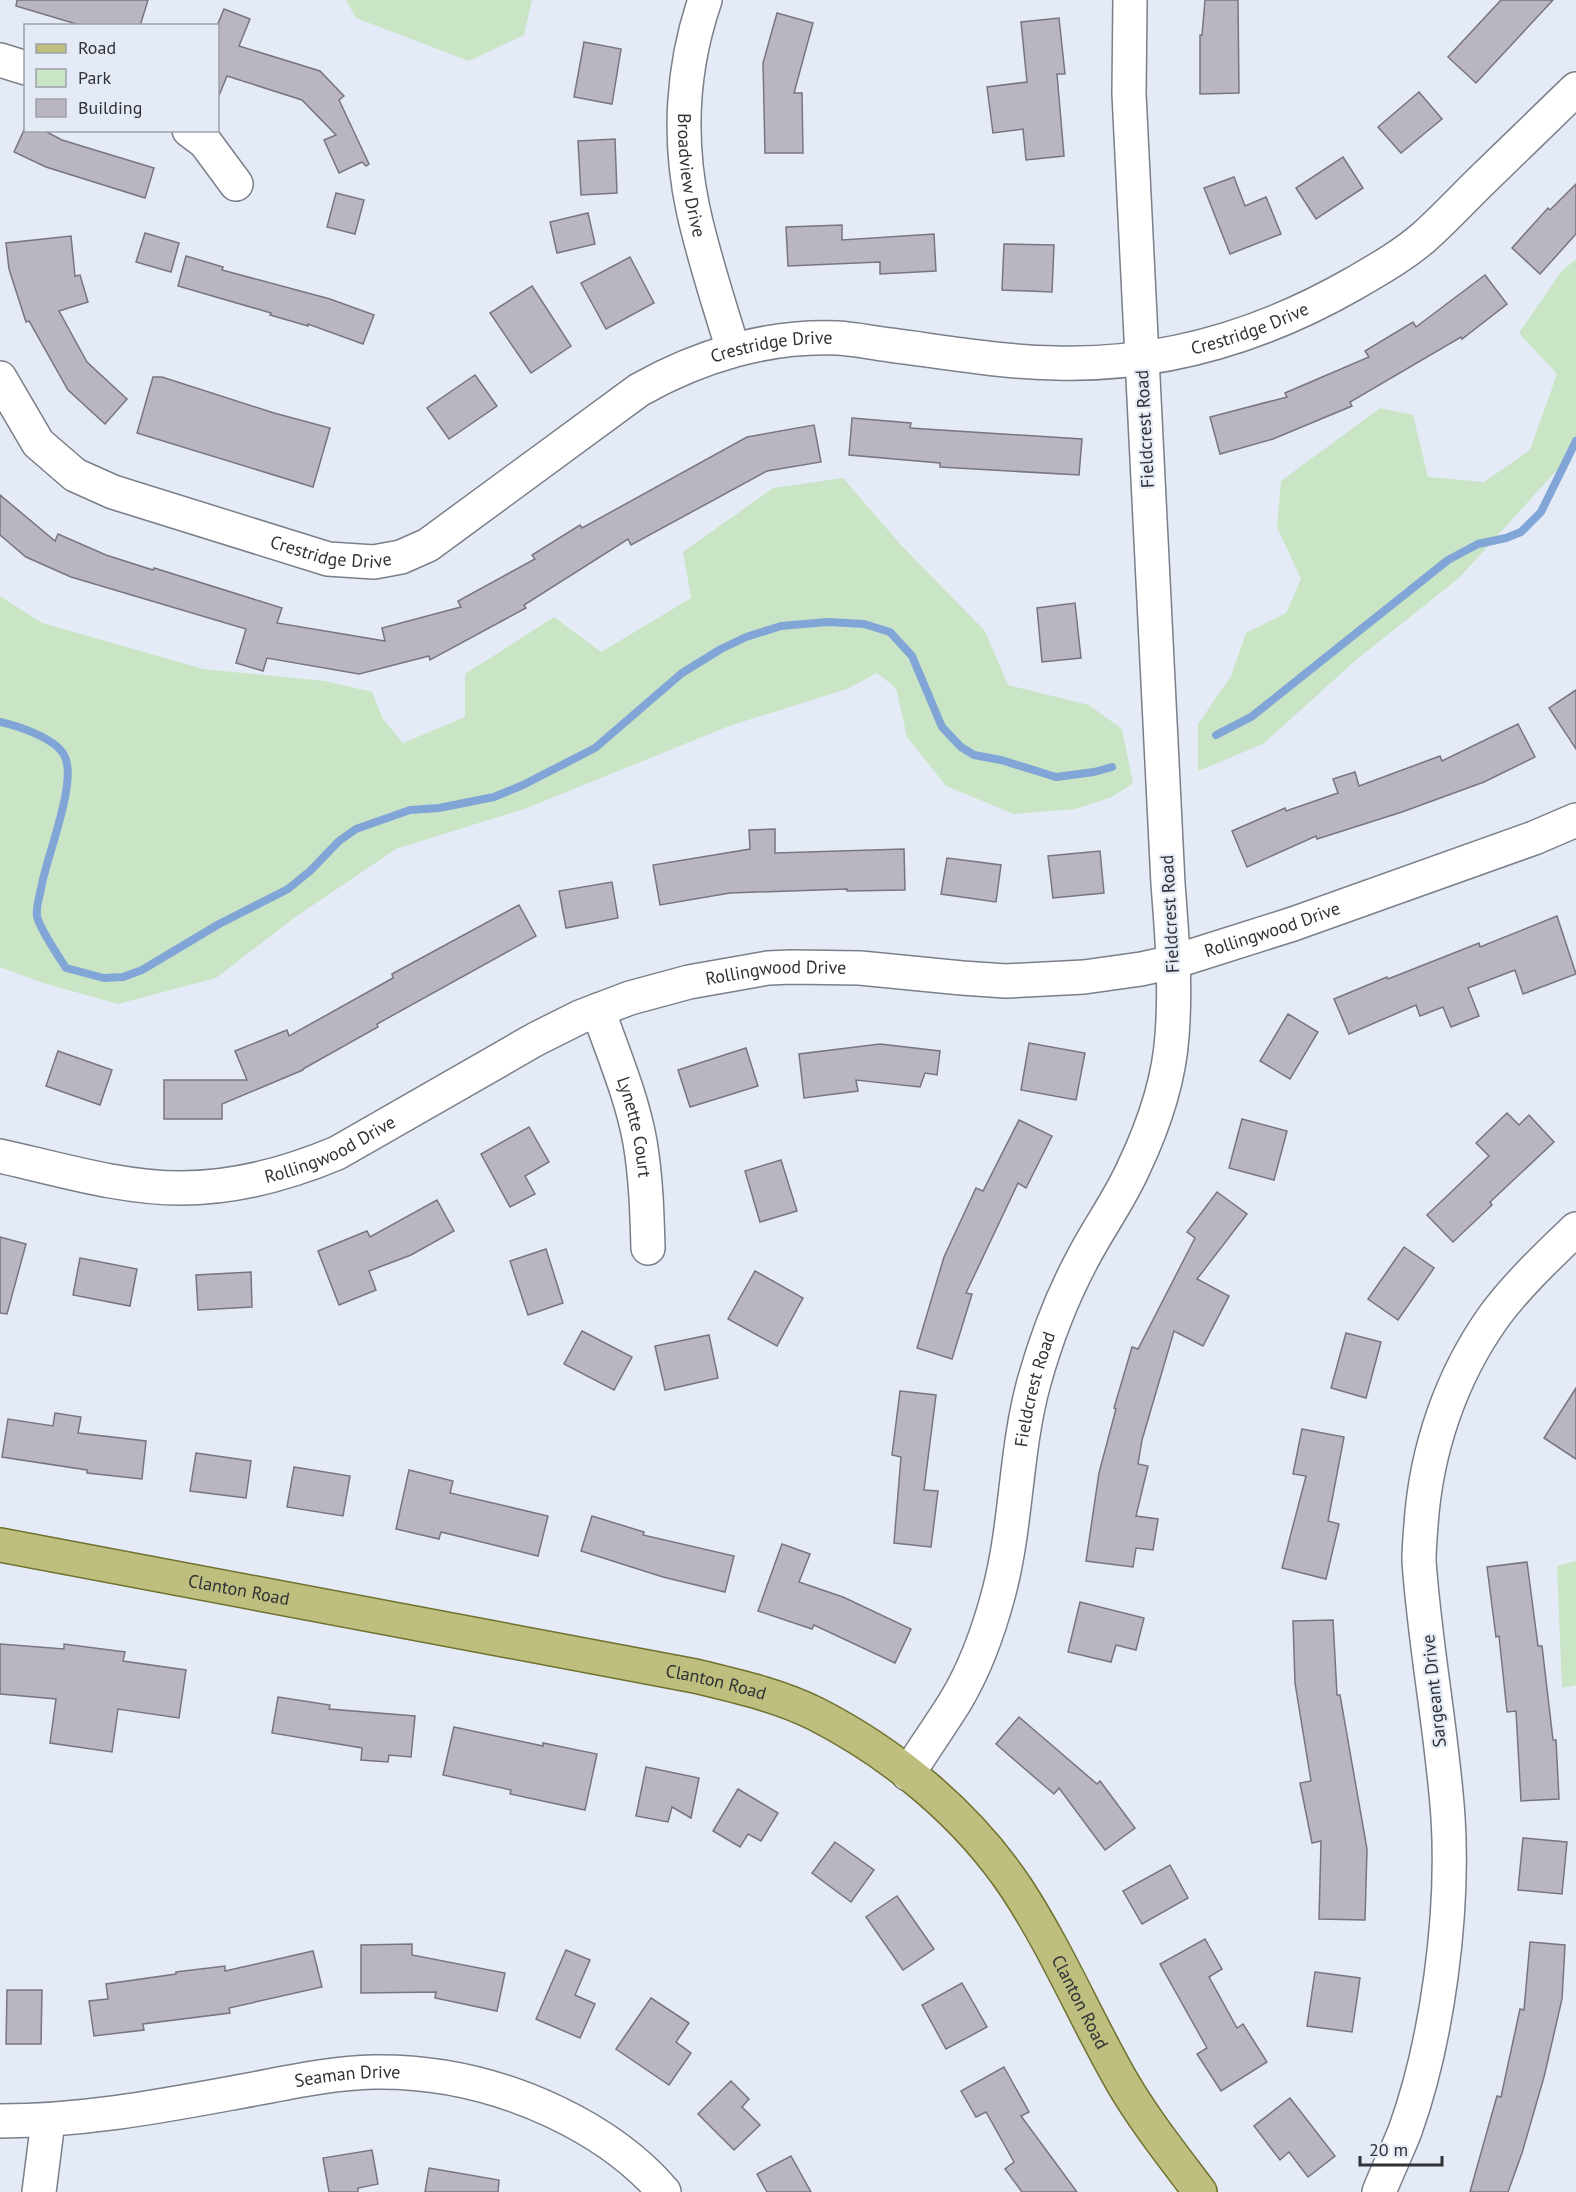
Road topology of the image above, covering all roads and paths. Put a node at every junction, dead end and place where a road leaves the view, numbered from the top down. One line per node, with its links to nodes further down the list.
1 (705, 0): 8 (street, Broadview Drive)
2 (1130, 0): 9 (street, Fieldcrest Road)
3 (0, 60): 4 (street)
4 (24, 67)
5 (1576, 89): 9 (street, Crestridge Drive)
6 (192, 132): 7 (street)
7 (236, 184)
8 (733, 350): 9 (street, Crestridge Drive); 10 (street, Crestridge Drive)
9 (1142, 360): 12 (street, Fieldcrest Road)
10 (0, 378)
11 (1576, 820): 12 (street, Rollingwood Drive)
12 (1173, 962): 13 (street, Rollingwood Drive); 18 (street, Fieldcrest Road)
13 (598, 1011): 14 (street, Rollingwood Drive); 16 (street, Lynette Court)
14 (0, 1156)
15 (1576, 1229): 24 (street, Sargeant Drive)
16 (648, 1248)
17 (0, 1545): 18 (main road, Clanton Road)
18 (908, 1774): 23 (main road, Clanton Road)
19 (0, 2121): 20 (street, Seaman Drive)
20 (48, 2121): 21 (street); 22 (street, Seaman Drive)
21 (39, 2192)
22 (664, 2192)
23 (1200, 2192)
24 (1379, 2192)

